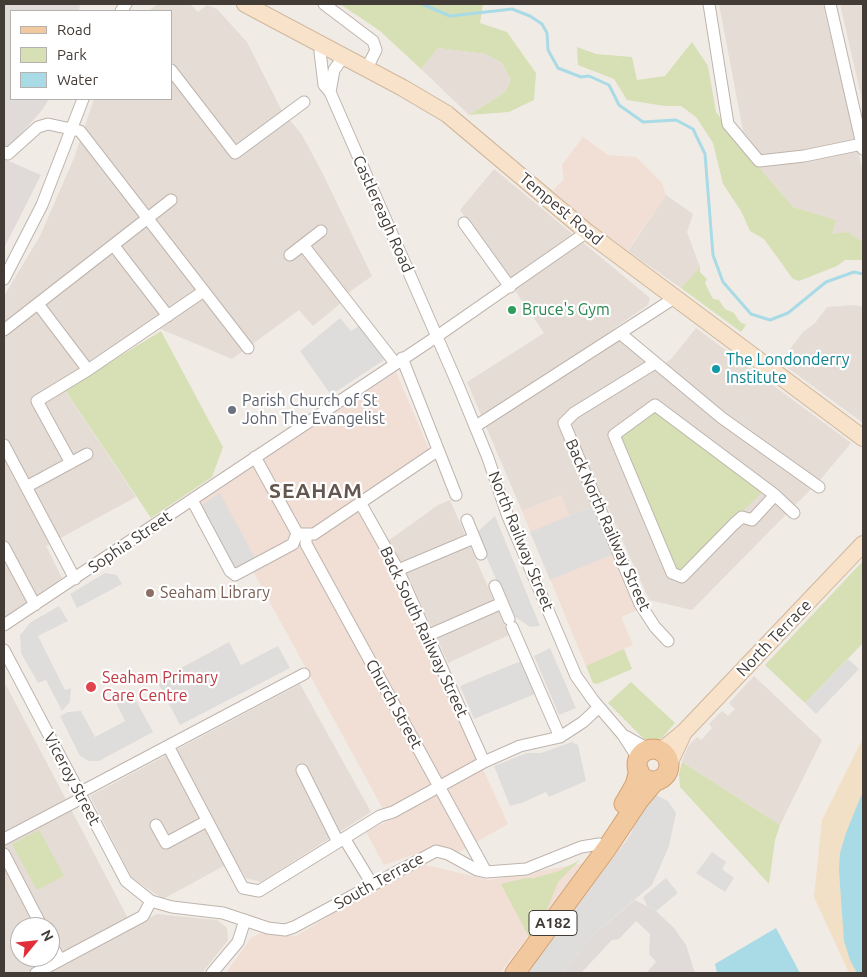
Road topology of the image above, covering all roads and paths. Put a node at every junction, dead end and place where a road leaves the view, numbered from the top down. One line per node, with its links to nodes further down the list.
1 (324, 4): 7 (street)
2 (709, 4): 13 (street)
3 (830, 4): 13 (street)
4 (249, 6): 5 (main road, Tempest Road)
5 (324, 45): 6 (main road, Tempest Road); 9 (street, Castlereagh Road)
6 (344, 56): 7 (main road, Tempest Road); 9 (street)
7 (367, 68): 19 (main road, Tempest Road)
8 (172, 71): 11 (street)
9 (324, 91): 31 (street, Castlereagh Road)
10 (84, 100): 12 (street)
11 (304, 102)
12 (72, 128): 14 (street); 16 (street); 23 (street)
13 (862, 146)
14 (6, 153)
15 (171, 200): 16 (street)
16 (148, 219): 21 (street); 25 (street)
17 (464, 223): 24 (street)
18 (321, 231): 20 (street)
19 (587, 232): 24 (street, Sophia Street); 26 (main road, Tempest Road)
20 (303, 245): 22 (street); 33 (street)
21 (114, 246): 27 (street); 28 (street)
22 (290, 254)
23 (4, 279)
24 (510, 286): 31 (street, Sophia Street)
25 (204, 291): 28 (street); 32 (street)
26 (676, 297): 30 (street); 37 (main road, Tempest Road)
27 (38, 304): 29 (street); 35 (street)
28 (168, 316): 35 (street)
29 (4, 330)
30 (621, 334): 34 (street); 36 (street)
31 (436, 336): 33 (street, Sophia Street); 36 (street, North Railway Street)
32 (248, 348)
33 (403, 358): 39 (street); 41 (street, Sophia Street)
34 (655, 362): 44 (street); 63 (street, Back North Railway Street)
35 (88, 370): 42 (street)
36 (476, 426): 66 (street, North Railway Street)
37 (863, 438)
38 (4, 445): 43 (street)
39 (437, 452): 45 (street); 48 (street)
40 (87, 454): 42 (street)
41 (255, 457): 47 (street, Sophia Street); 51 (street, Church Street)
42 (71, 463): 43 (street)
43 (26, 487): 57 (street)
44 (819, 487)
45 (456, 495)
46 (775, 495): 46 (street); 49 (street)
47 (192, 500): 51 (street); 57 (street, Sophia Street)
48 (361, 504): 51 (street); 56 (street, Back South Railway Street)
49 (794, 513)
50 (467, 520): 52 (street)
51 (302, 534): 72 (street, Church Street)
52 (474, 538): 55 (street); 56 (street)
53 (863, 544): 69 (main road, North Terrace)
54 (4, 547): 60 (street)
55 (481, 554)
56 (398, 570): 62 (street, Back South Railway Street)
57 (75, 578): 60 (street, Sophia Street)
58 (495, 586): 59 (street)
59 (502, 603): 62 (street); 67 (street)
60 (35, 605): 61 (street, Sophia Street)
61 (4, 625)
62 (429, 635): 70 (street, Back South Railway Street)
63 (668, 641)
64 (4, 650): 73 (street, Viceroy Street)
65 (304, 674): 68 (street)
66 (599, 707): 67 (street); 69 (street, North Railway Street)
67 (560, 737): 70 (street)
68 (168, 746): 73 (street); 74 (street)
69 (651, 759): 78 (main road, A182); 80 (main road, A182)
70 (484, 762): 72 (street)
71 (302, 770): 77 (street)
72 (439, 787): 77 (street); 81 (street, Church Street)
73 (81, 795): 76 (street); 83 (street, Viceroy Street)
74 (208, 821): 75 (street); 77 (street)
75 (156, 825)
76 (4, 839)
77 (341, 840): 82 (street)
78 (599, 844): 80 (main road, A182); 81 (street, South Terrace)
79 (4, 854): 84 (street)
80 (589, 870): 90 (main road, A182)
81 (486, 872): 82 (street, South Terrace)
82 (372, 884): 85 (street, South Terrace)
83 (151, 901): 85 (street, South Terrace); 86 (street)
84 (37, 917)
85 (245, 920): 89 (street)
86 (60, 960)
87 (47, 967): 88 (street)
88 (36, 973)
89 (212, 973)
90 (515, 973)

